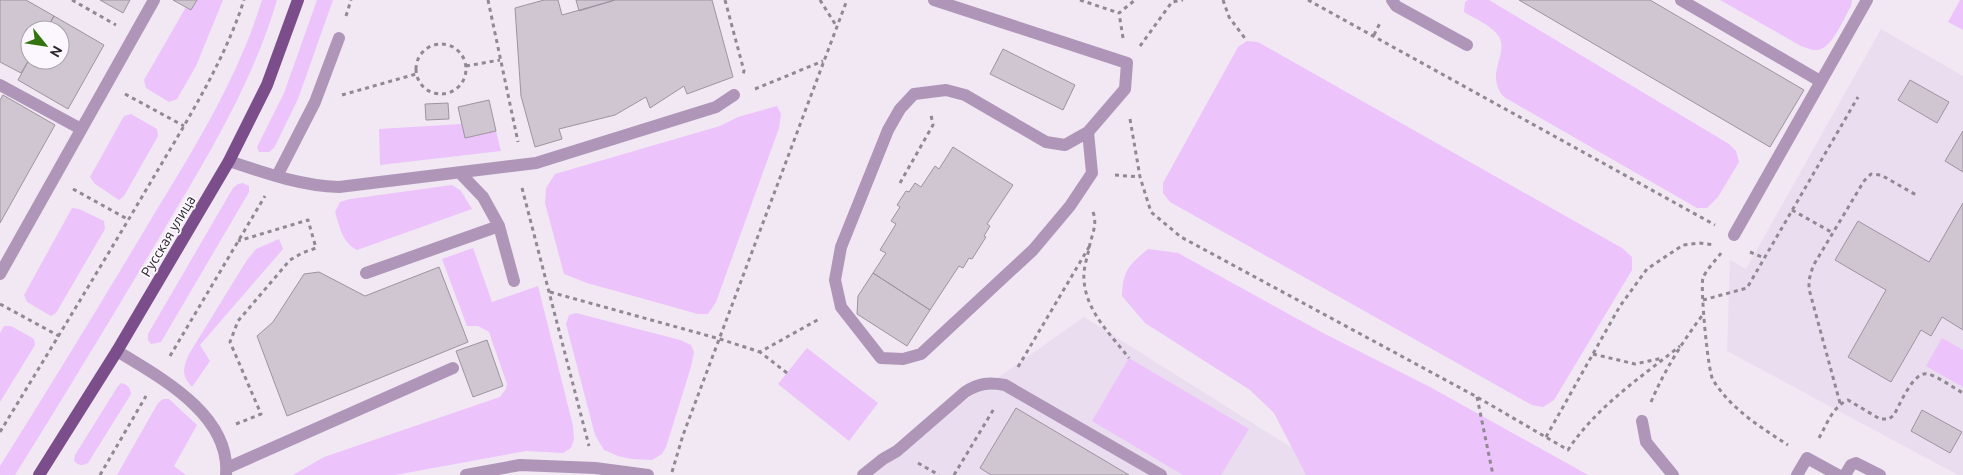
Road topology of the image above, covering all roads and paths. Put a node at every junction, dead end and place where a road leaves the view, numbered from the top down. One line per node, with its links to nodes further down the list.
1 (72, 0): 20 (path)
2 (154, 0): 20 (lane)
3 (244, 0): 38 (path)
4 (298, 0): 41 (main road, Русская улица)
5 (488, 0): 24 (path)
6 (725, 0): 34 (path)
7 (820, 0): 19 (path)
8 (847, 0): 19 (path)
9 (934, 0): 26 (lane)
10 (1080, 0): 18 (path)
11 (1135, 0): 18 (path)
12 (1183, 0): 26 (path)
13 (1223, 0): 22 (path)
14 (1308, 0): 53 (path)
15 (1392, 0): 23 (lane)
16 (1681, 0): 29 (lane)
17 (1867, 0): 29 (lane)
18 (1119, 13): 26 (path)
19 (837, 27): 25 (path)
20 (134, 35): 30 (lane)
21 (339, 38): 36 (lane)
22 (1247, 41)
23 (1467, 45)
24 (500, 60): 27 (path); 37 (path)
25 (824, 61): 34 (path); 66 (path)
26 (1127, 63): 32 (lane)
27 (466, 66): 28 (path); 28 (path)
28 (416, 74): 36 (path)
29 (1820, 81): 53 (lane)
30 (107, 84): 38 (path); 39 (lane)
31 (0, 85): 39 (lane)
32 (1125, 89): 40 (lane); 78 (path)
33 (928, 92): 40 (lane); 45 (path); 63 (lane)
34 (734, 95): 42 (lane)
35 (1858, 98): 49 (path)
36 (315, 102): 43 (lane)
37 (512, 118)
38 (184, 126): 50 (path)
39 (81, 129): 58 (lane)
40 (1088, 132): 47 (lane)
41 (229, 161): 43 (lane); 68 (main road, Русская улица)
42 (460, 173): 43 (lane); 51 (lane)
43 (276, 176): 54 (path)
44 (520, 182): 60 (path)
45 (900, 184)
46 (78, 192): 50 (path)
47 (1078, 195): 55 (path); 63 (lane)
48 (1918, 196): 52 (path)
49 (1792, 210): 52 (path); 56 (path)
50 (129, 220): 65 (path)
51 (499, 226): 57 (lane); 59 (lane)
52 (1832, 233): 79 (path)
53 (1730, 240): 56 (path); 61 (path); 70 (path)
54 (238, 241): 75 (path); 80 (path)
55 (1089, 247): 71 (path); 76 (path)
56 (1764, 258): 61 (path)
57 (366, 273)
58 (0, 274)
59 (514, 281)
60 (550, 292): 66 (path); 85 (path)
61 (1703, 300): 64 (path)
62 (0, 304): 65 (path)
63 (841, 307): 69 (path)
64 (1704, 312): 67 (path); 84 (path)
65 (59, 336): 82 (path)
66 (720, 339): 69 (path); 91 (path)
67 (1680, 346): 72 (path); 81 (path)
68 (117, 351): 75 (lane); 87 (main road, Русская улица)
69 (760, 352): 74 (path)
70 (1593, 354): 72 (path); 83 (path)
71 (1129, 358)
72 (1666, 358): 83 (path)
73 (453, 368): 86 (lane)
74 (787, 373)
75 (158, 376): 86 (lane); 88 (path)
76 (1007, 386): 92 (lane); 93 (path); 94 (lane)
77 (1963, 393): 79 (path)
78 (1476, 397): 83 (path); 95 (path)
79 (1840, 403): 84 (path)
80 (261, 414)
81 (1642, 421): 96 (lane)
82 (0, 432)
83 (1546, 437)
84 (1807, 458): 97 (lane); 98 (lane)
85 (595, 468): 89 (lane); 90 (lane)
86 (226, 471)
87 (42, 474)
88 (100, 475)
89 (466, 475)
90 (648, 475)
91 (671, 475)
92 (862, 475)
93 (954, 475)
94 (1161, 475)
95 (1493, 475)
96 (1674, 475)
97 (1797, 475)
98 (1838, 475)
99 (1846, 475): 100 (lane)
100 (1880, 475)

